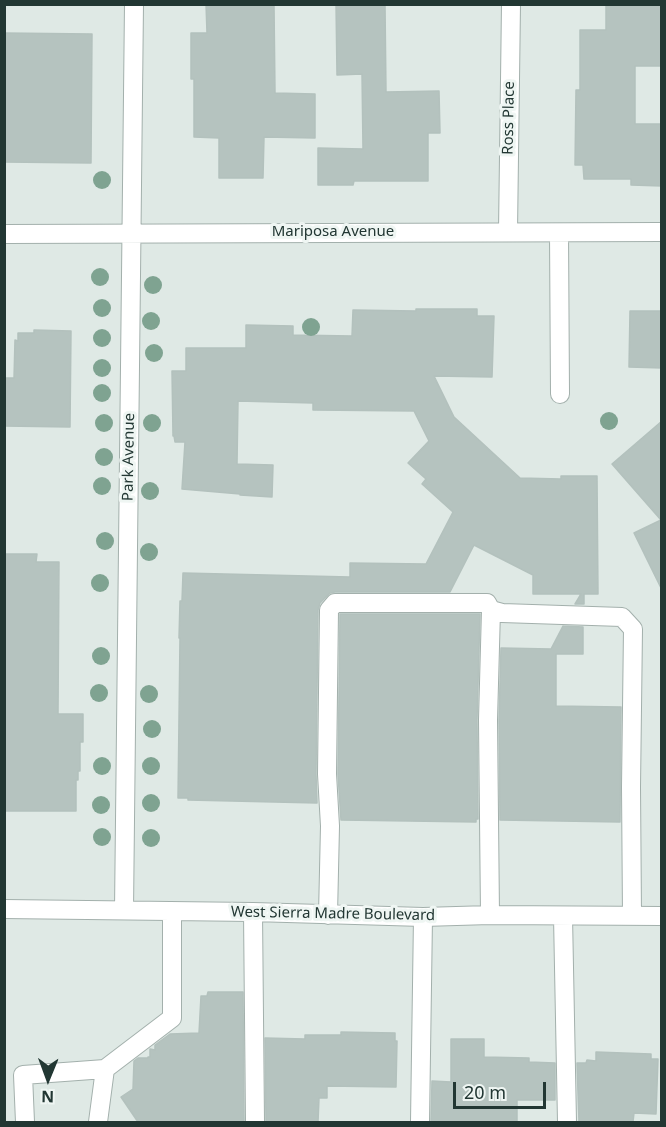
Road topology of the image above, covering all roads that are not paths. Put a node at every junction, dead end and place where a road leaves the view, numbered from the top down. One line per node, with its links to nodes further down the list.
1 (134, 4): 3 (street, Park Avenue)
2 (511, 4): 4 (street, Ross Place)
3 (131, 232): 4 (street, Mariposa Avenue); 7 (street, Mariposa Avenue); 11 (street, Park Avenue)
4 (508, 232): 5 (street, Mariposa Avenue)
5 (560, 232): 6 (street, Mariposa Avenue); 8 (street)
6 (662, 232)
7 (4, 234)
8 (560, 394)
9 (496, 612): 14 (street); 15 (street); 17 (street)
10 (4, 909): 11 (street, West Sierra Madre Boulevard)
11 (124, 910): 12 (street, West Sierra Madre Boulevard)
12 (172, 911): 13 (street, West Sierra Madre Boulevard); 20 (street)
13 (253, 912): 14 (street, West Sierra Madre Boulevard); 23 (street)
14 (328, 915): 19 (street, West Sierra Madre Boulevard)
15 (494, 915): 16 (street, West Sierra Madre Boulevard); 19 (street, West Sierra Madre Boulevard)
16 (563, 916): 17 (street, West Sierra Madre Boulevard); 25 (street)
17 (632, 916): 18 (street, West Sierra Madre Boulevard)
18 (662, 916)
19 (423, 917): 24 (street)
20 (105, 1069): 21 (street); 22 (street)
21 (25, 1122)
22 (98, 1122)
23 (255, 1122)
24 (420, 1122)
25 (567, 1122)

